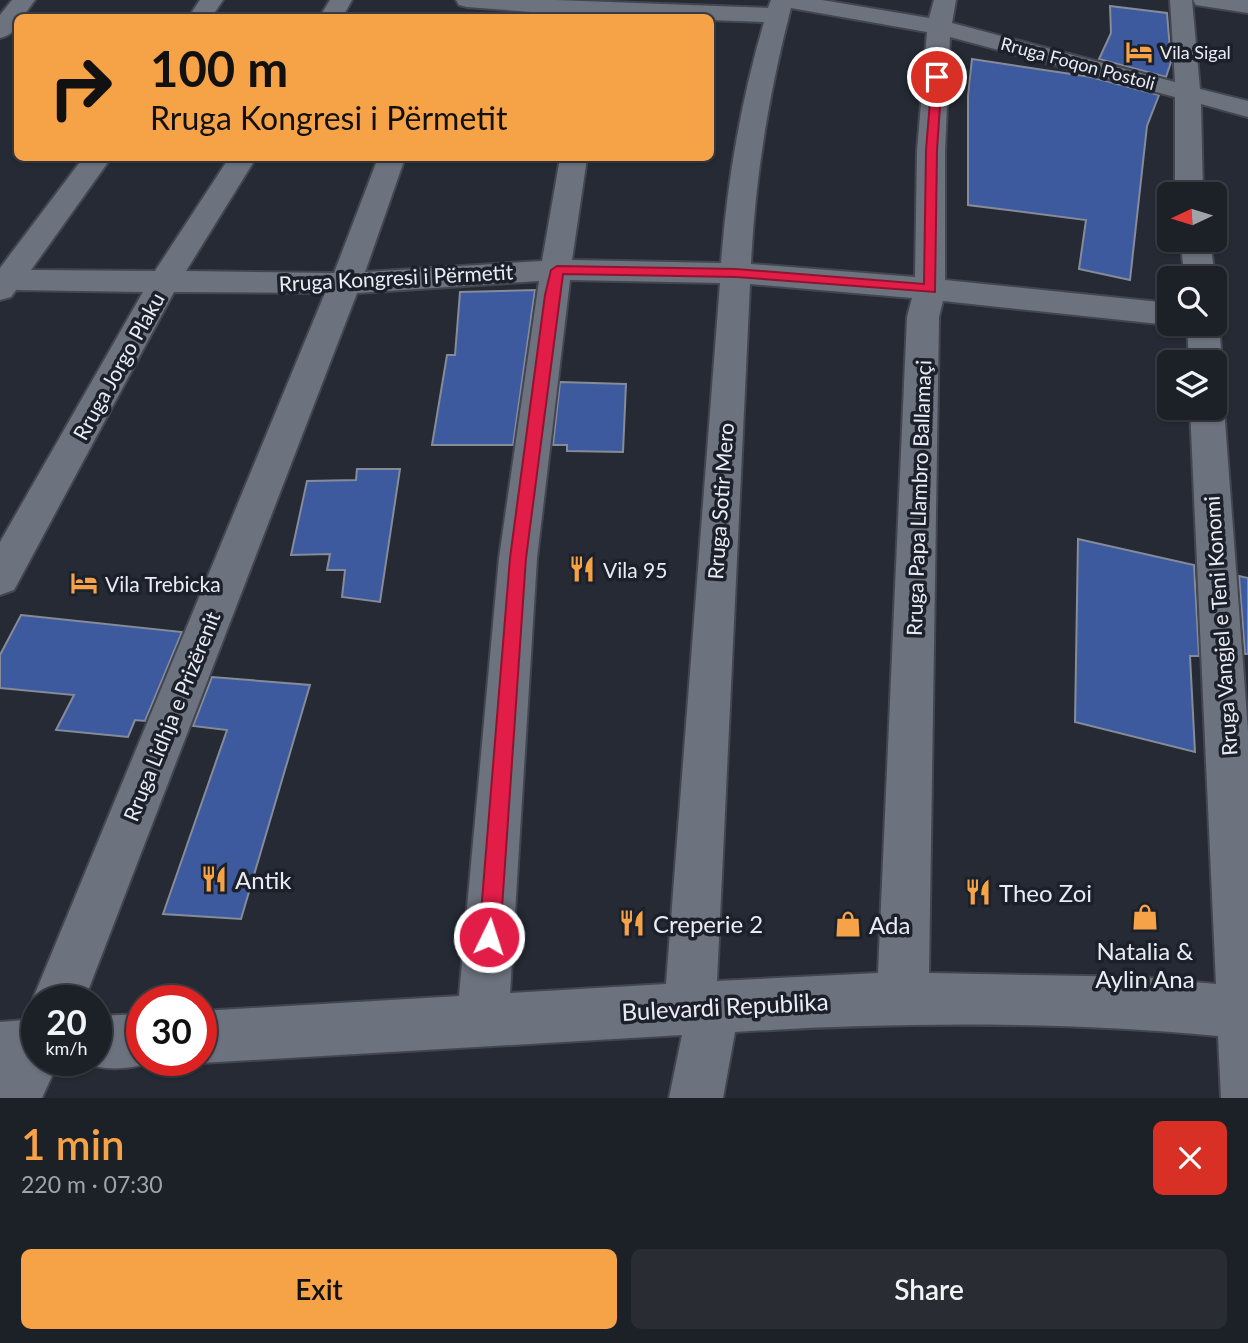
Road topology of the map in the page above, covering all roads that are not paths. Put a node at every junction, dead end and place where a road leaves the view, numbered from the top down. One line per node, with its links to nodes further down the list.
1 (24, 0): 9 (street)
2 (1181, 0): 10 (street)
3 (1204, 0): 6 (street)
4 (454, 3): 7 (street, Rruga Foqon Postoli)
5 (781, 5): 7 (street, Rruga Foqon Postoli); 8 (street, Rruga Foqon Postoli); 18 (street, Rruga Sotir Mero)
6 (1248, 6)
7 (595, 9)
8 (942, 13): 10 (street, Rruga Foqon Postoli); 22 (street, Rruga Papa Llambro Ballamaçi)
9 (0, 32)
10 (1188, 93): 11 (street, Rruga Foqon Postoli); 16 (street)
11 (1248, 109)
12 (95, 161): 21 (street)
13 (240, 161): 19 (street, Rruga Jorgo Plaku)
14 (390, 161): 20 (street, Rruga Lidhja e Prizërenit)
15 (573, 161): 17 (street)
16 (1189, 182)
17 (557, 270): 18 (street, Rruga Kongresi i Përmetit); 20 (street, Rruga Kongresi i Përmetit); 30 (street)
18 (736, 273): 22 (street, Rruga Kongresi i Përmetit); 28 (street, Rruga Sotir Mero)
19 (163, 282): 20 (street, Rruga Kongresi i Përmetit); 21 (street, Rruga Kongresi i Përmetit); 25 (street, Rruga Jorgo Plaku)
20 (345, 283): 26 (street, Rruga Lidhja e Prizërenit)
21 (2, 284)
22 (930, 289): 23 (street, Rruga Kongresi i Përmetit); 27 (street, Rruga Papa Llambro Ballamaçi)
23 (1157, 313)
24 (1208, 420): 29 (street, Rruga Vangjel e Teni Konomi)
25 (0, 578)
26 (64, 985)
27 (903, 998): 28 (street, Bulevardi Republika); 29 (street, Bulevardi Republika)
28 (701, 1008): 30 (street, Bulevardi Republika); 36 (street, Rruga Sotir Mero)
29 (1246, 1013): 37 (street, Rruga Vangjel e Teni Konomi)
30 (483, 1018): 31 (street, Bulevardi Republika)
31 (217, 1036)
32 (21, 1046): 33 (street)
33 (0, 1048)
34 (25, 1076): 35 (street)
35 (14, 1098)
36 (696, 1098)
37 (1248, 1098)

